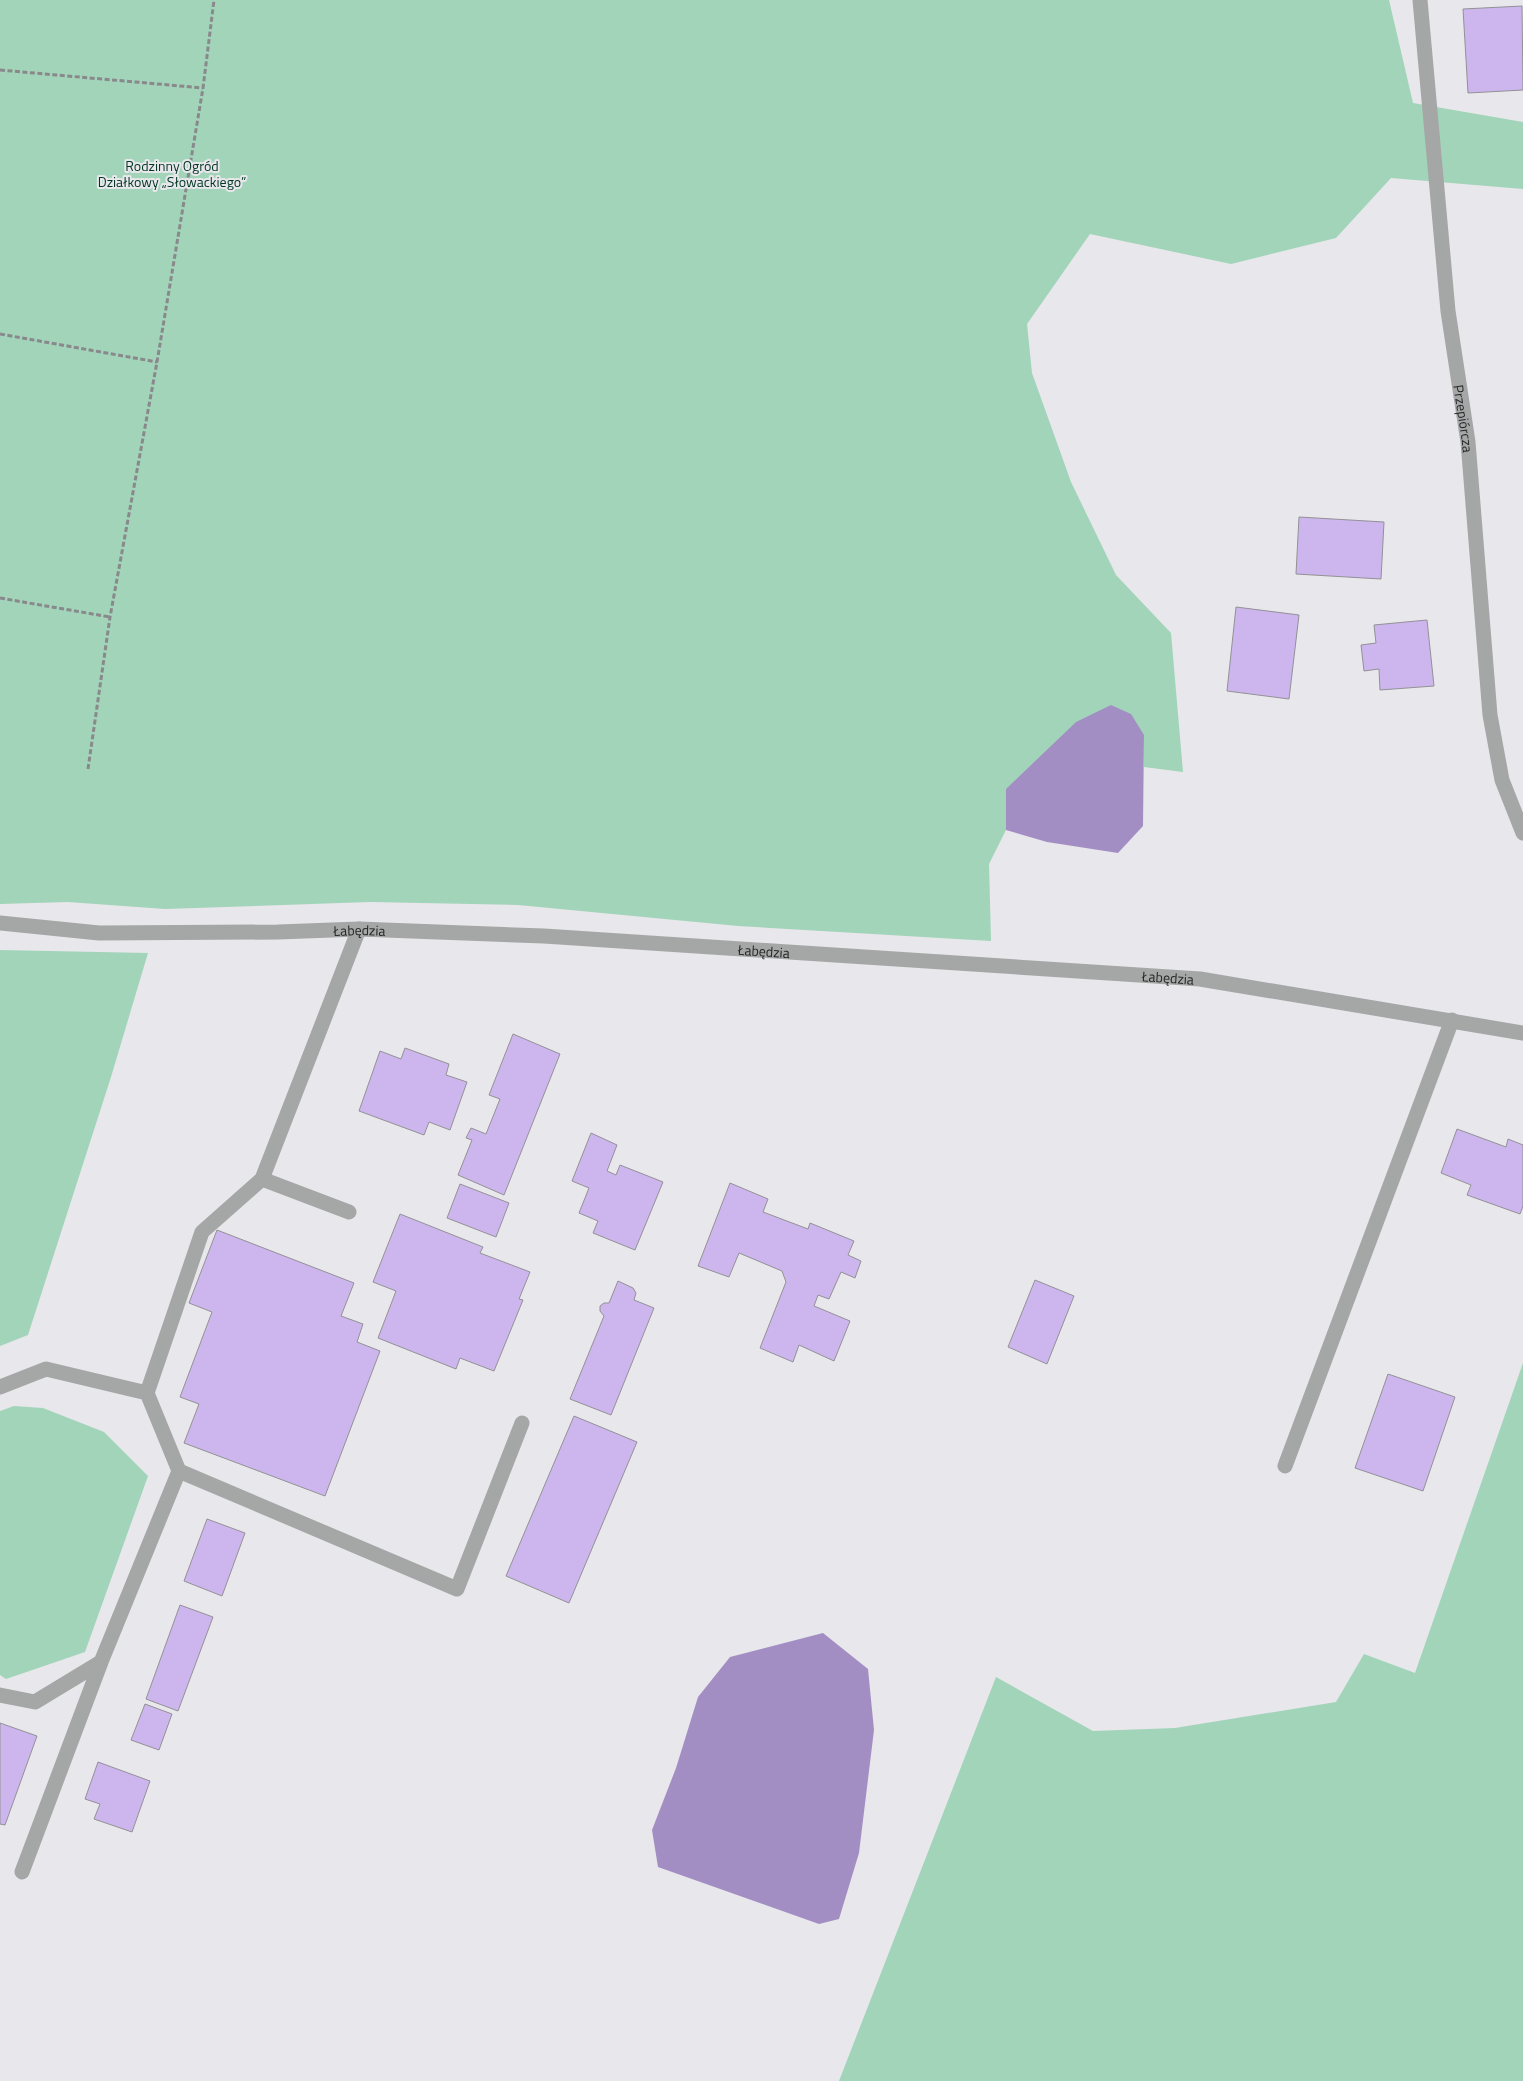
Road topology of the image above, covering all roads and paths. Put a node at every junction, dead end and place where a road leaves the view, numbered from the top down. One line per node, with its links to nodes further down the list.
1 (214, 0): 4 (path)
2 (1420, 0): 10 (street, Przepiórcza)
3 (0, 70): 4 (path)
4 (203, 88): 6 (path)
5 (0, 334): 6 (path)
6 (157, 362): 8 (path)
7 (0, 598): 8 (path)
8 (110, 617): 9 (path)
9 (88, 770)
10 (1523, 833)
11 (0, 923): 12 (street, Łabędzia)
12 (359, 929): 13 (street, Łabędzia); 15 (street)
13 (1452, 1020): 14 (street, Łabędzia); 20 (street)
14 (1523, 1033)
15 (262, 1178): 16 (street); 18 (street)
16 (349, 1212)
17 (0, 1387): 18 (street)
18 (147, 1393): 21 (street)
19 (522, 1423): 21 (street)
20 (1285, 1466)
21 (179, 1471): 22 (street)
22 (101, 1662): 23 (street); 24 (street)
23 (0, 1695)
24 (22, 1872)

